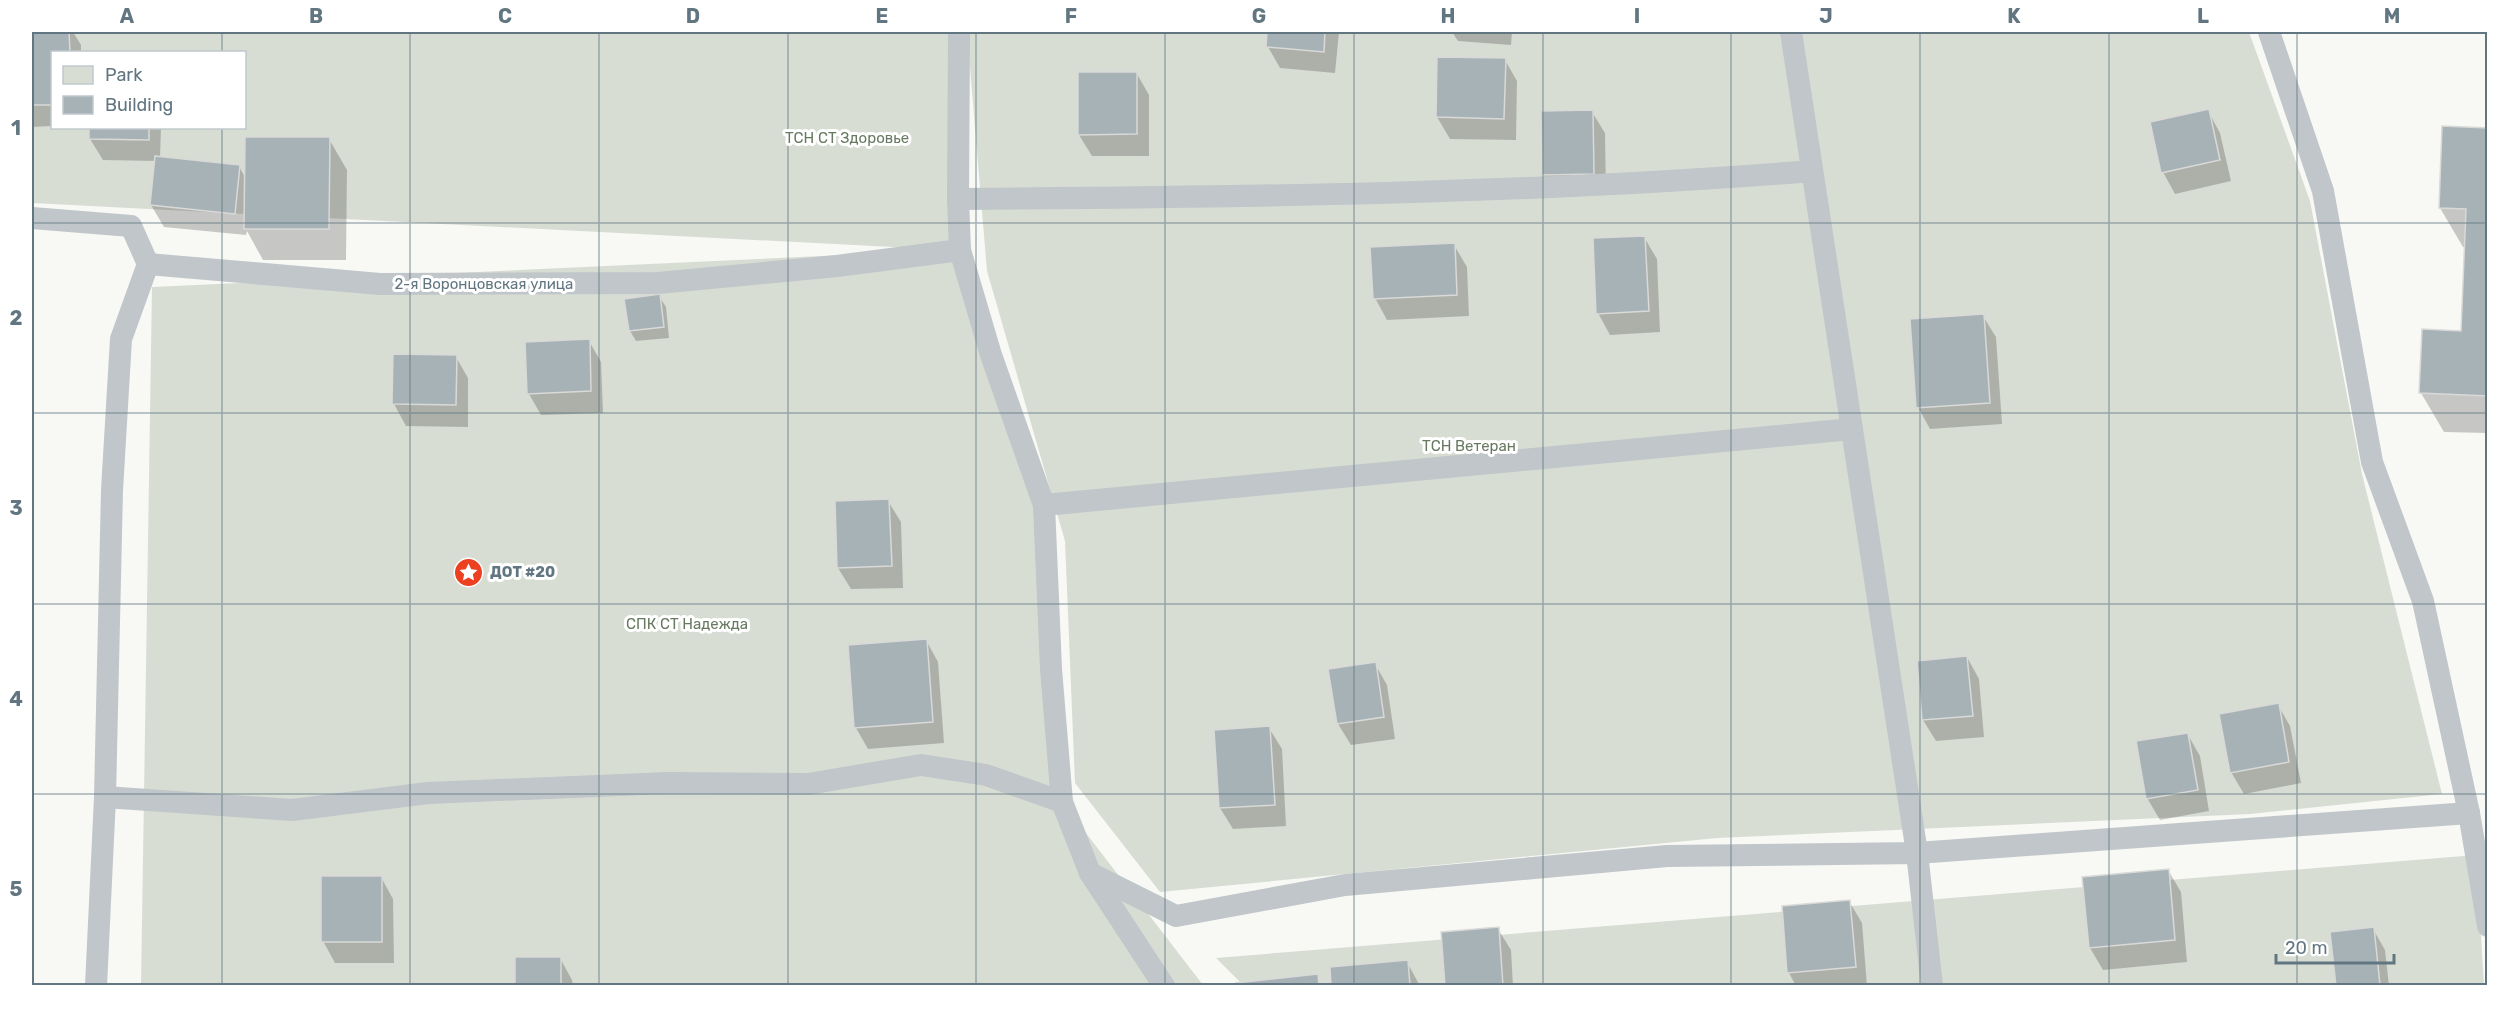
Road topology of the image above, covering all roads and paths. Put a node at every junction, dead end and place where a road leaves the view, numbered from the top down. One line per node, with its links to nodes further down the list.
1 (959, 32): 5 (lane)
2 (1791, 32): 4 (lane)
3 (2269, 32): 13 (lane)
4 (1812, 171): 5 (lane); 9 (lane)
5 (958, 200): 7 (lane)
6 (32, 218): 8 (lane)
7 (960, 250): 8 (lane, 2-я Воронцовская улица); 10 (lane)
8 (148, 264): 11 (lane)
9 (1852, 429): 10 (lane); 14 (lane)
10 (1044, 505): 12 (lane)
11 (105, 796): 12 (lane); 17 (lane)
12 (1062, 802): 15 (lane)
13 (2469, 813): 14 (lane); 16 (lane)
14 (1917, 853): 15 (lane); 19 (lane)
15 (1089, 873): 18 (lane)
16 (2487, 926)
17 (96, 986)
18 (1164, 986)
19 (1932, 986)

